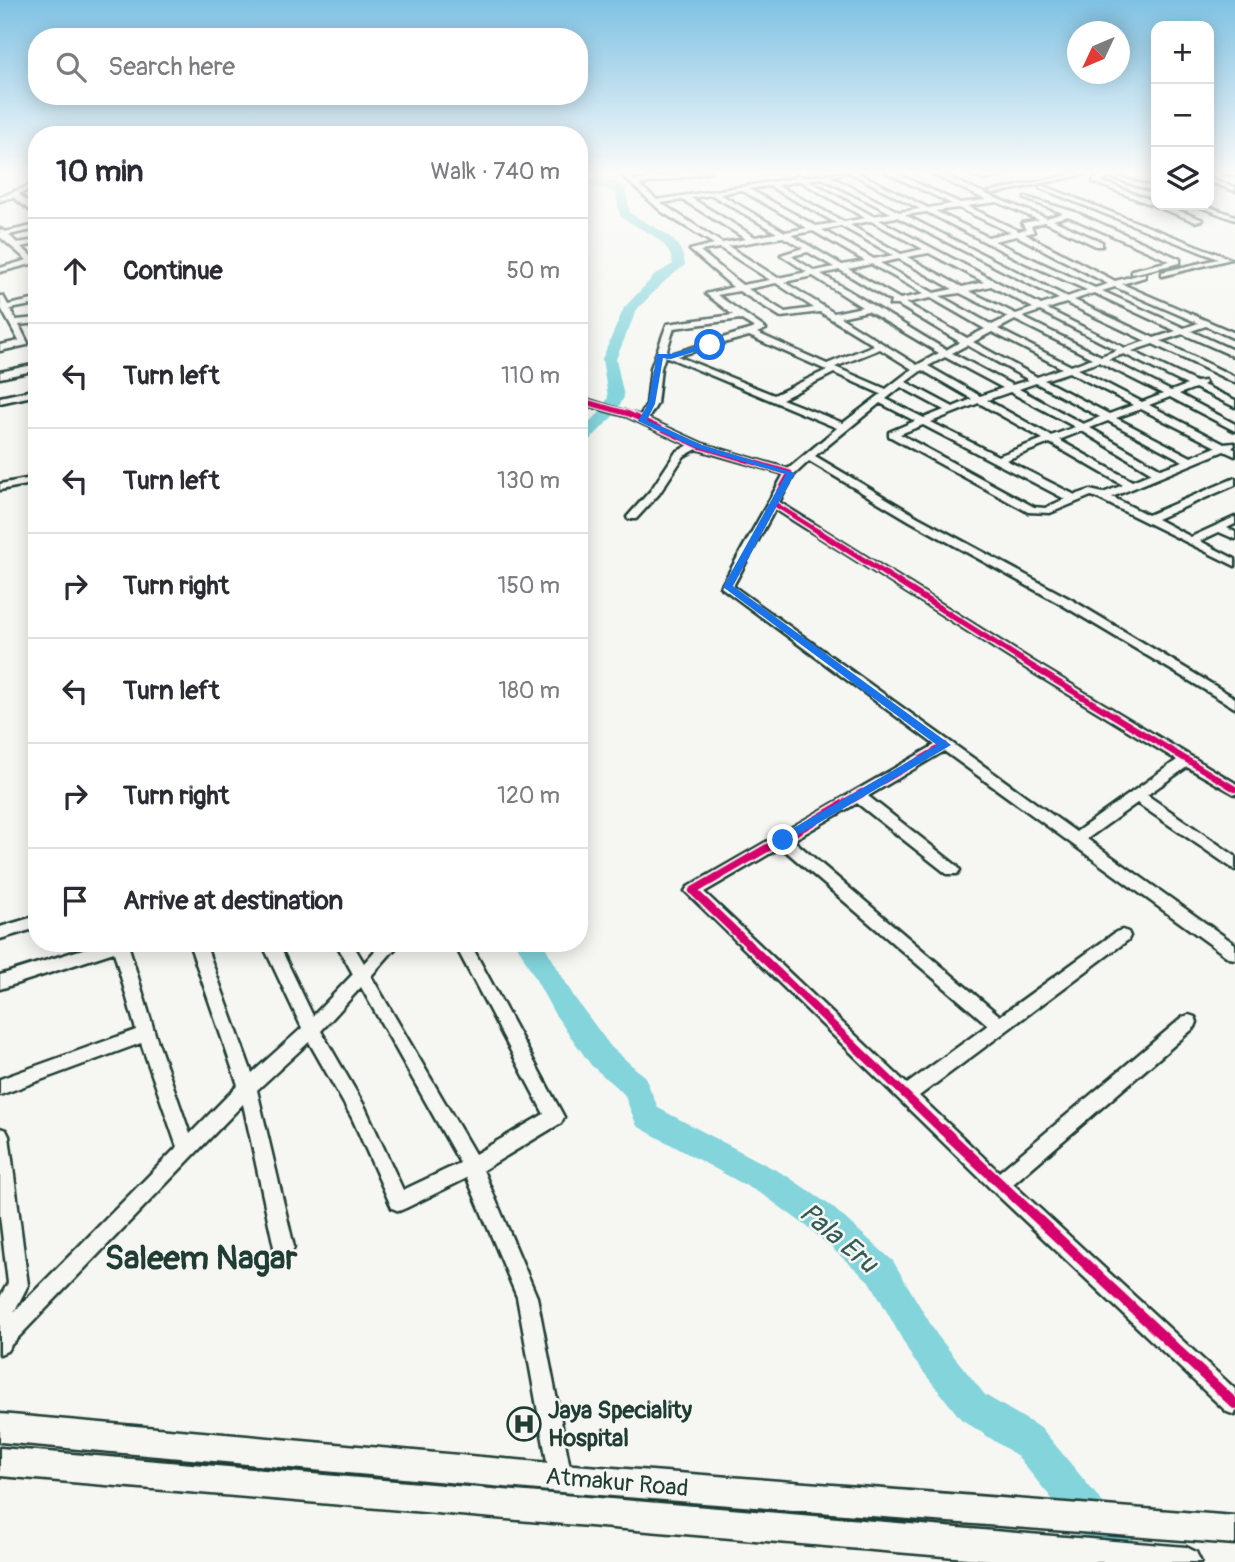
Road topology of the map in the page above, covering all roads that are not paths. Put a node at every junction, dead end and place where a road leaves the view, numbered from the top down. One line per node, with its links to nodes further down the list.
1 (20, 245): 13 (street)
2 (729, 245): 14 (street)
3 (802, 245): 15 (street)
4 (845, 245): 20 (street)
5 (881, 245): 17 (street)
6 (920, 245): 16 (street)
7 (954, 245): 16 (street)
8 (960, 245): 28 (street)
9 (998, 245): 25 (street)
10 (1041, 245): 22 (street)
11 (1140, 245): 27 (street)
12 (1196, 245): 19 (street)
13 (14, 246): 18 (street)
14 (723, 246): 29 (street); 32 (street)
15 (809, 249): 23 (street); 26 (street)
16 (929, 250): 17 (street); 30 (street)
17 (901, 256): 20 (street); 33 (street)
18 (28, 257)
19 (1231, 258): 27 (street)
20 (875, 262): 23 (street); 35 (street)
21 (28, 264): 24 (street)
22 (1081, 265): 25 (street); 31 (street)
23 (841, 268): 26 (street); 38 (street)
24 (0, 271)
25 (1051, 271): 28 (street); 34 (street)
26 (812, 274): 29 (street); 41 (street)
27 (1142, 275): 31 (street)
28 (1018, 277): 30 (street); 37 (street)
29 (775, 280): 32 (street); 40 (street)
30 (989, 284): 33 (street); 42 (street)
31 (1113, 284): 34 (street); 49 (street)
32 (741, 288): 40 (street); 44 (street)
33 (961, 290): 35 (street); 46 (street)
34 (1093, 290): 37 (street); 51 (street)
35 (933, 296): 38 (street); 50 (street)
36 (0, 298): 43 (street)
37 (1065, 299): 42 (street); 54 (street)
38 (898, 302): 41 (street); 56 (street)
39 (28, 303): 43 (street)
40 (821, 309): 45 (street)
41 (868, 309): 45 (street); 61 (street)
42 (1040, 309): 46 (street); 60 (street)
43 (4, 310): 48 (street)
44 (741, 316): 52 (street); 63 (street)
45 (833, 316): 58 (street)
46 (1014, 317): 50 (street); 65 (street)
47 (28, 321): 48 (street)
48 (14, 323): 57 (street)
49 (1207, 323): 51 (street); 53 (street)
50 (992, 329): 56 (street); 69 (street)
51 (1184, 331): 54 (street); 62 (street)
52 (750, 333): 64 (street); 68 (street)
53 (1235, 336)
54 (1153, 340): 60 (street); 72 (street)
55 (28, 342): 57 (street)
56 (968, 342): 61 (street); 73 (street)
57 (24, 343): 59 (street)
58 (879, 346): 66 (street); 68 (street)
59 (0, 348)
60 (1122, 351): 65 (street); 76 (street)
61 (945, 354): 66 (street); 77 (street)
62 (1235, 354)
63 (660, 356): 64 (street); 89 (street)
64 (671, 357): 81 (street)
65 (1100, 359): 69 (street); 79 (street)
66 (920, 367): 75 (street); 82 (street)
67 (28, 369): 71 (street)
68 (831, 369): 80 (street); 81 (street)
69 (1070, 369): 73 (street); 86 (street)
70 (1235, 371): 72 (street)
71 (0, 375)
72 (1224, 375): 74 (street); 76 (street)
73 (1037, 380): 77 (street); 88 (street)
74 (1235, 380)
75 (901, 383): 80 (street); 87 (street)
76 (1196, 385): 79 (street); 85 (street)
77 (1011, 388): 82 (street); 92 (street)
78 (28, 394): 83 (street)
79 (1171, 394): 86 (street); 93 (street)
80 (883, 396): 90 (street); 91 (street)
81 (774, 399): 91 (street)
82 (979, 399): 87 (street); 94 (street)
83 (0, 400)
84 (588, 404): 89 (street)
85 (1235, 404)
86 (1140, 405): 88 (street); 96 (street)
87 (950, 410): 90 (street)
88 (1108, 417): 92 (street); 99 (street)
89 (642, 421): 95 (street)
90 (919, 421): 98 (street); 107 (street)
91 (844, 427): 97 (street)
92 (1082, 427): 94 (street); 101 (street)
93 (1235, 428)
94 (1050, 439): 98 (street); 104 (street)
95 (696, 445): 100 (street); 109 (street)
96 (1232, 448): 99 (street)
97 (808, 456): 100 (street); 116 (street)
98 (996, 460): 107 (street)
99 (1191, 461): 101 (street)
100 (790, 473): 108 (street)
101 (1160, 473): 104 (street)
102 (1235, 481): 110 (street)
103 (28, 482): 105 (street)
104 (1131, 485): 106 (street)
105 (0, 487)
106 (1104, 496): 107 (street); 110 (street)
107 (1074, 499)
108 (772, 503): 117 (street); 118 (street)
109 (632, 517)
110 (1148, 519): 114 (street)
111 (1235, 520): 112 (street)
112 (1219, 528): 113 (street); 114 (street)
113 (1235, 536)
114 (1191, 541): 115 (street)
115 (1235, 563)
116 (1235, 704)
117 (945, 745): 120 (street); 122 (street)
118 (1187, 760): 119 (street); 121 (street)
119 (1235, 789)
120 (858, 796): 123 (street); 125 (street)
121 (1138, 796): 122 (street); 124 (street)
122 (1076, 839): 136 (street)
123 (783, 840): 140 (street); 145 (street)
124 (1235, 864)
125 (953, 870)
126 (28, 925): 127 (street)
127 (0, 933)
128 (1122, 936): 140 (street)
129 (95, 952): 138 (street)
130 (122, 952): 142 (street)
131 (200, 952): 144 (street)
132 (275, 952): 141 (street)
133 (349, 952): 137 (street)
134 (384, 952): 137 (street)
135 (467, 952): 148 (street)
136 (1235, 953)
137 (363, 976): 141 (street); 148 (street)
138 (0, 982)
139 (1189, 1022): 149 (street)
140 (1000, 1026): 145 (street)
141 (311, 1030): 144 (street); 148 (street)
142 (146, 1034): 143 (street); 147 (street)
143 (0, 1087)
144 (248, 1087): 147 (street); 150 (street)
145 (905, 1095): 149 (street)
146 (0, 1136): 151 (street)
147 (187, 1150): 152 (street)
148 (472, 1166): 156 (street)
149 (999, 1184): 153 (street)
150 (284, 1247)
151 (0, 1314): 152 (street)
152 (1, 1342)
153 (1235, 1404)
154 (0, 1428): 156 (main road, Atmakur Road)
155 (0, 1462): 158 (main road, Atmakur Road)
156 (561, 1478): 157 (main road, Atmakur Road)
157 (1234, 1530)
158 (1186, 1562)

